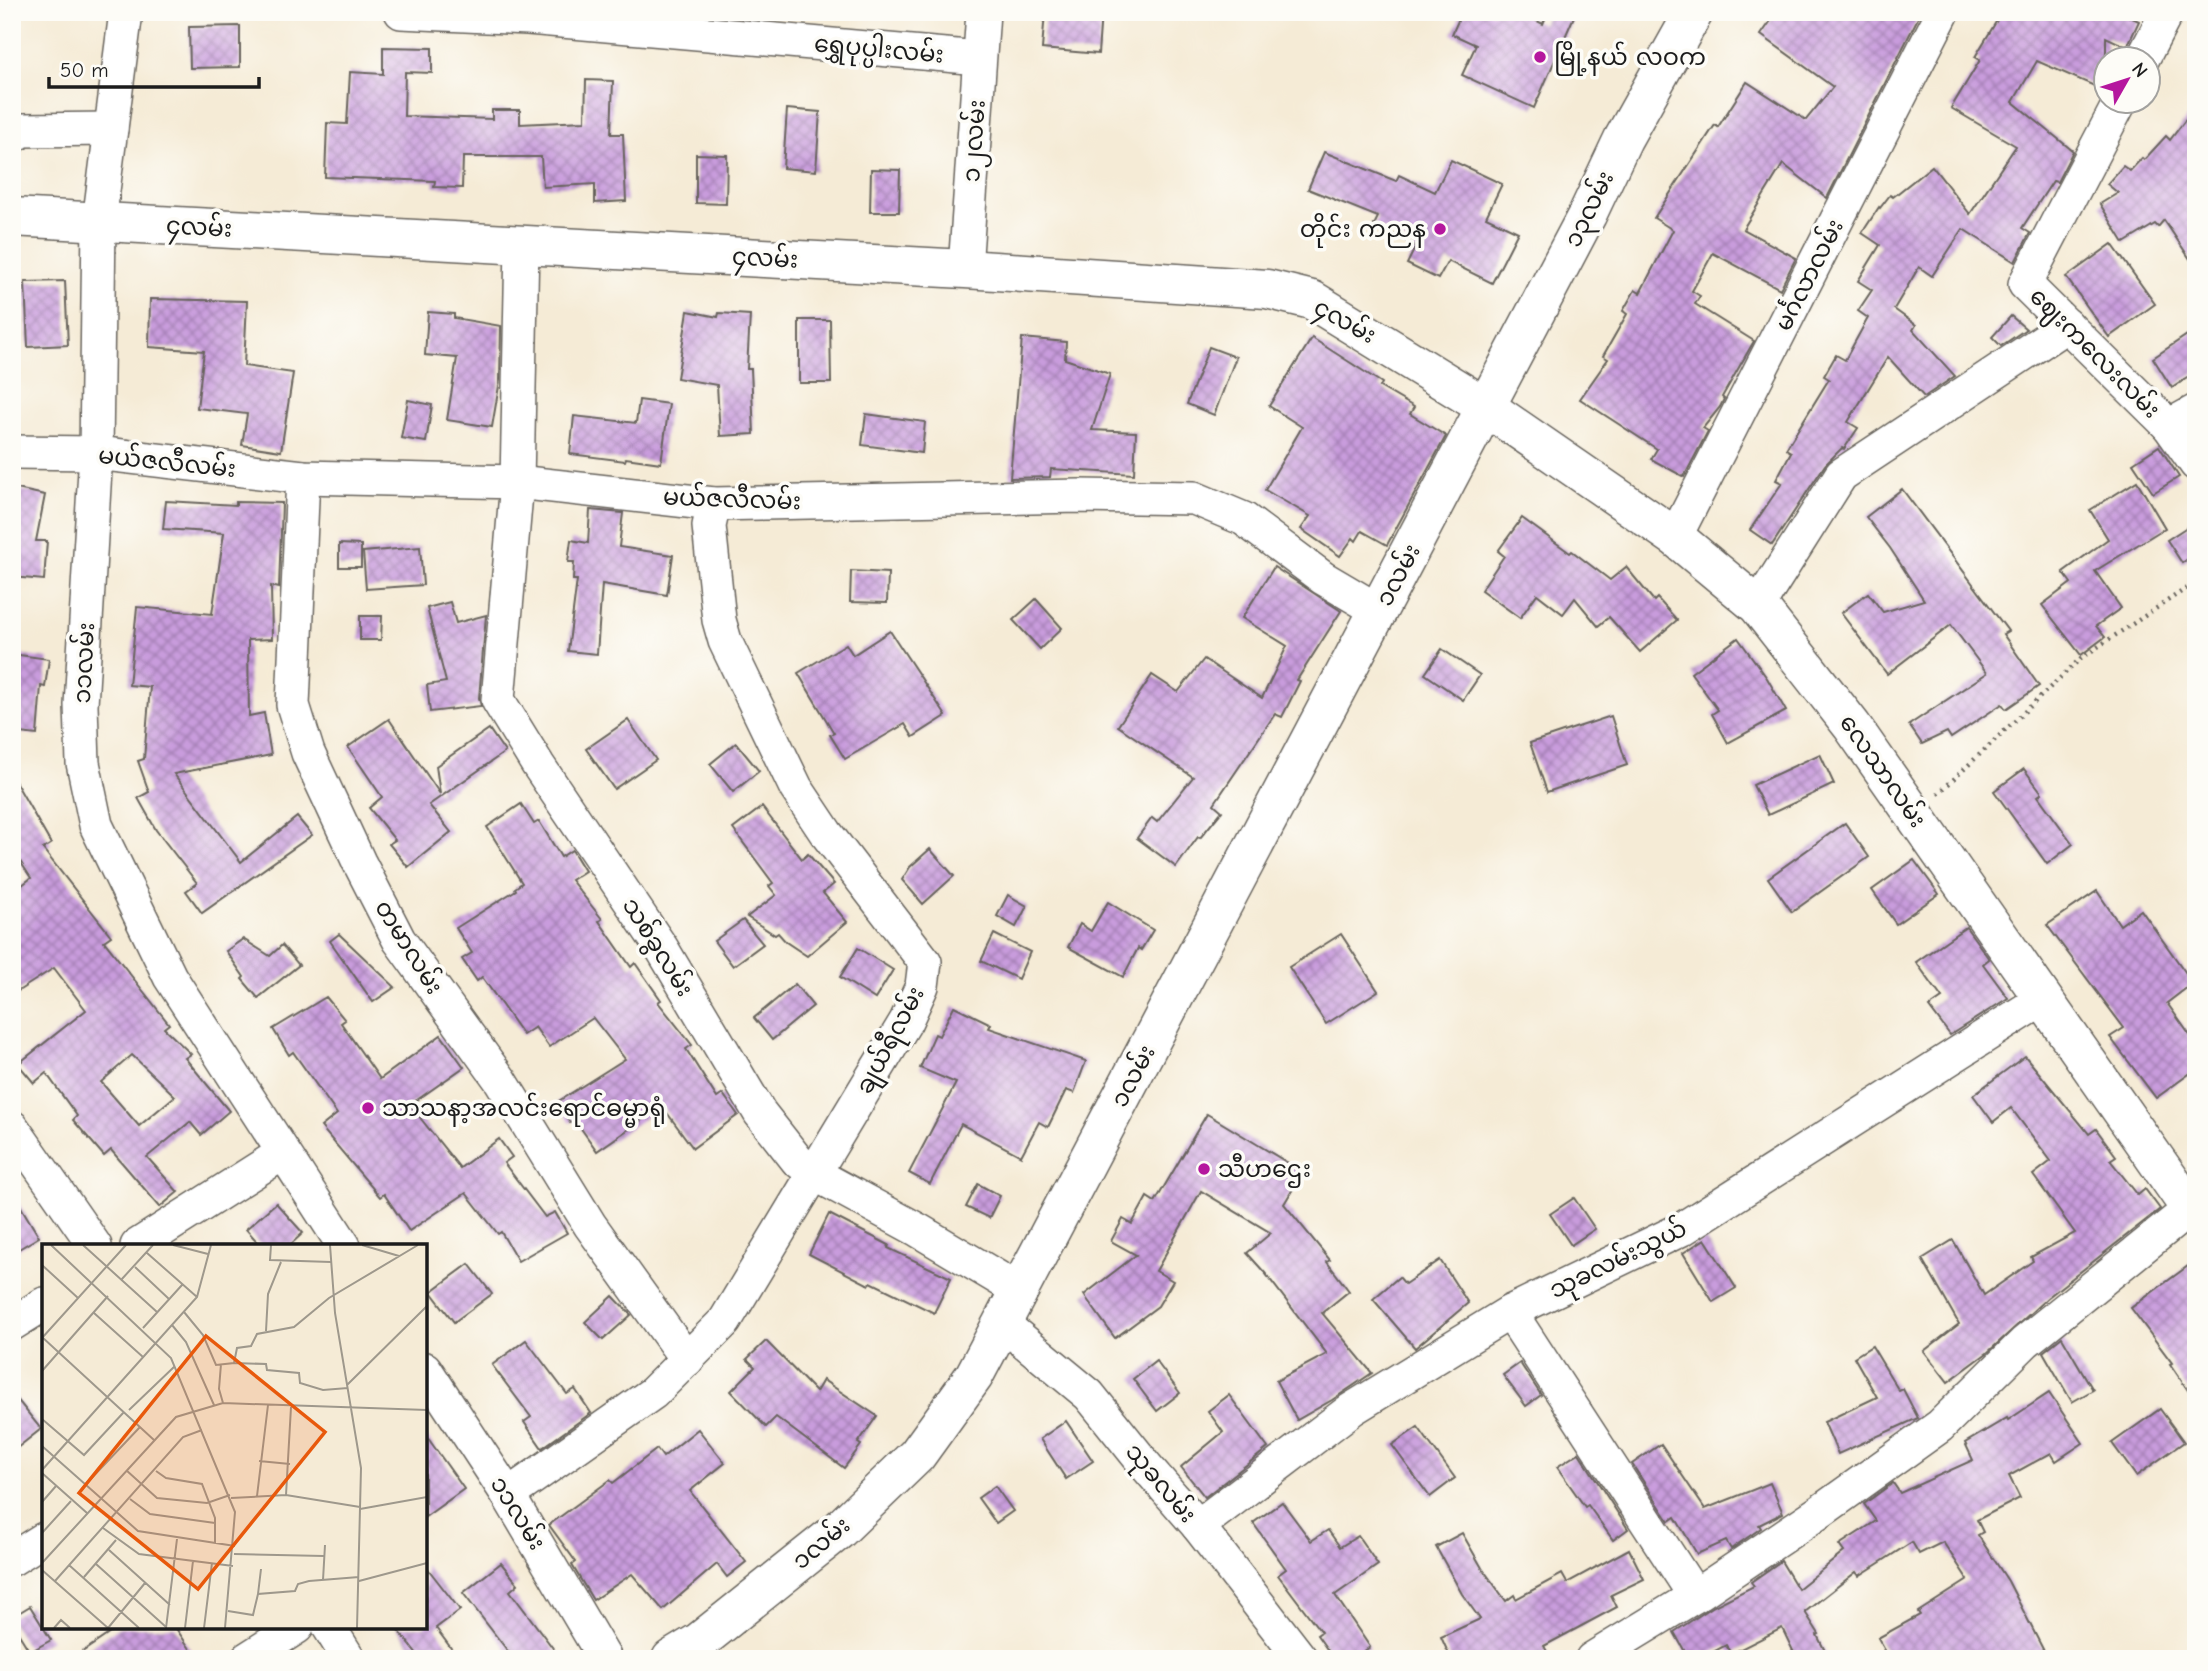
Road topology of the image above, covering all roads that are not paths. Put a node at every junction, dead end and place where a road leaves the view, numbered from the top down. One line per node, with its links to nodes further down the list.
1 (126, 12): 10 (street, ၁၁လမ်း)
2 (401, 12): 8 (street, ရွှေပုပ္ပါးလမ်း)
3 (983, 12): 8 (street, ၁၂လမ်း)
4 (1694, 12): 17 (street, ၁၃လမ်း)
5 (1943, 12): 25 (street, မင်္ဂလာလမ်း)
6 (2167, 12): 7 (street)
7 (2149, 46)
8 (979, 58): 15 (street, ၁၂လမ်း)
9 (2113, 116): 16 (street, ဈေးကလေးလမ်း)
10 (111, 129): 11 (street); 13 (street, ၁၁လမ်း)
11 (12, 137)
12 (12, 216): 13 (street, ၄လမ်း)
13 (99, 222): 14 (street, ၄လမ်း); 20 (street, ၁၁လမ်း)
14 (522, 245): 15 (street, ၄လမ်း); 23 (street, သစ်ခွလမ်း)
15 (965, 269): 17 (street, ၄လမ်း)
16 (2067, 326): 18 (street, ဈေးကလေးလမ်း); 26 (street)
17 (1486, 407): 25 (street, လေသာလမ်း); 27 (street, ၁လမ်း)
18 (2182, 419): 21 (street, ဈေးကလေးလမ်း)
19 (12, 452): 20 (street, မယ်ဇလီလမ်း)
20 (96, 453): 22 (street, မယ်ဇလီလမ်း); 30 (street, ၁၁လမ်း)
21 (2196, 464)
22 (303, 477): 23 (street, မယ်ဇလီလမ်း); 40 (street, တမာလမ်း)
23 (517, 482): 24 (street, မယ်ဇလီလမ်း); 31 (street, သစ်ခွလမ်း)
24 (714, 504): 27 (street, မယ်ဇလီလမ်း); 31 (street, ချယ်ရီလမ်း)
25 (1675, 537): 26 (street, လေသာလမ်း)
26 (1758, 606): 28 (street, လေသာလမ်း)
27 (1379, 611): 37 (street, ၁လမ်း)
28 (2043, 999): 32 (street, လေသာလမ်း); 38 (street, သုခလမ်းသွယ်)
29 (12, 1127): 33 (street)
30 (283, 1153): 34 (street); 35 (street, ၁၁လမ်း)
31 (815, 1174): 37 (street, သစ်ခွလမ်း); 40 (street, ချယ်ရီလမ်း)
32 (2193, 1213): 46 (street)
33 (94, 1244)
34 (140, 1244)
35 (343, 1244)
36 (42, 1305): 39 (street)
37 (1012, 1307): 43 (street, သုခလမ်း); 52 (street, ၁လမ်း)
38 (1510, 1312): 43 (street, သုခလမ်းသွယ်); 46 (street)
39 (12, 1324)
40 (687, 1360): 42 (street, ချယ်ရီလမ်း)
41 (427, 1372): 42 (street, ၁၁လမ်း)
42 (508, 1496): 51 (street, ၁၁လမ်း)
43 (1198, 1526): 53 (street, သုခလမ်း)
44 (42, 1540): 45 (street)
45 (12, 1559)
46 (1695, 1595): 54 (street)
47 (294, 1629): 49 (street)
48 (331, 1629): 50 (street)
49 (247, 1659)
50 (349, 1659)
51 (605, 1659)
52 (671, 1659)
53 (1301, 1659)
54 (1592, 1659)

